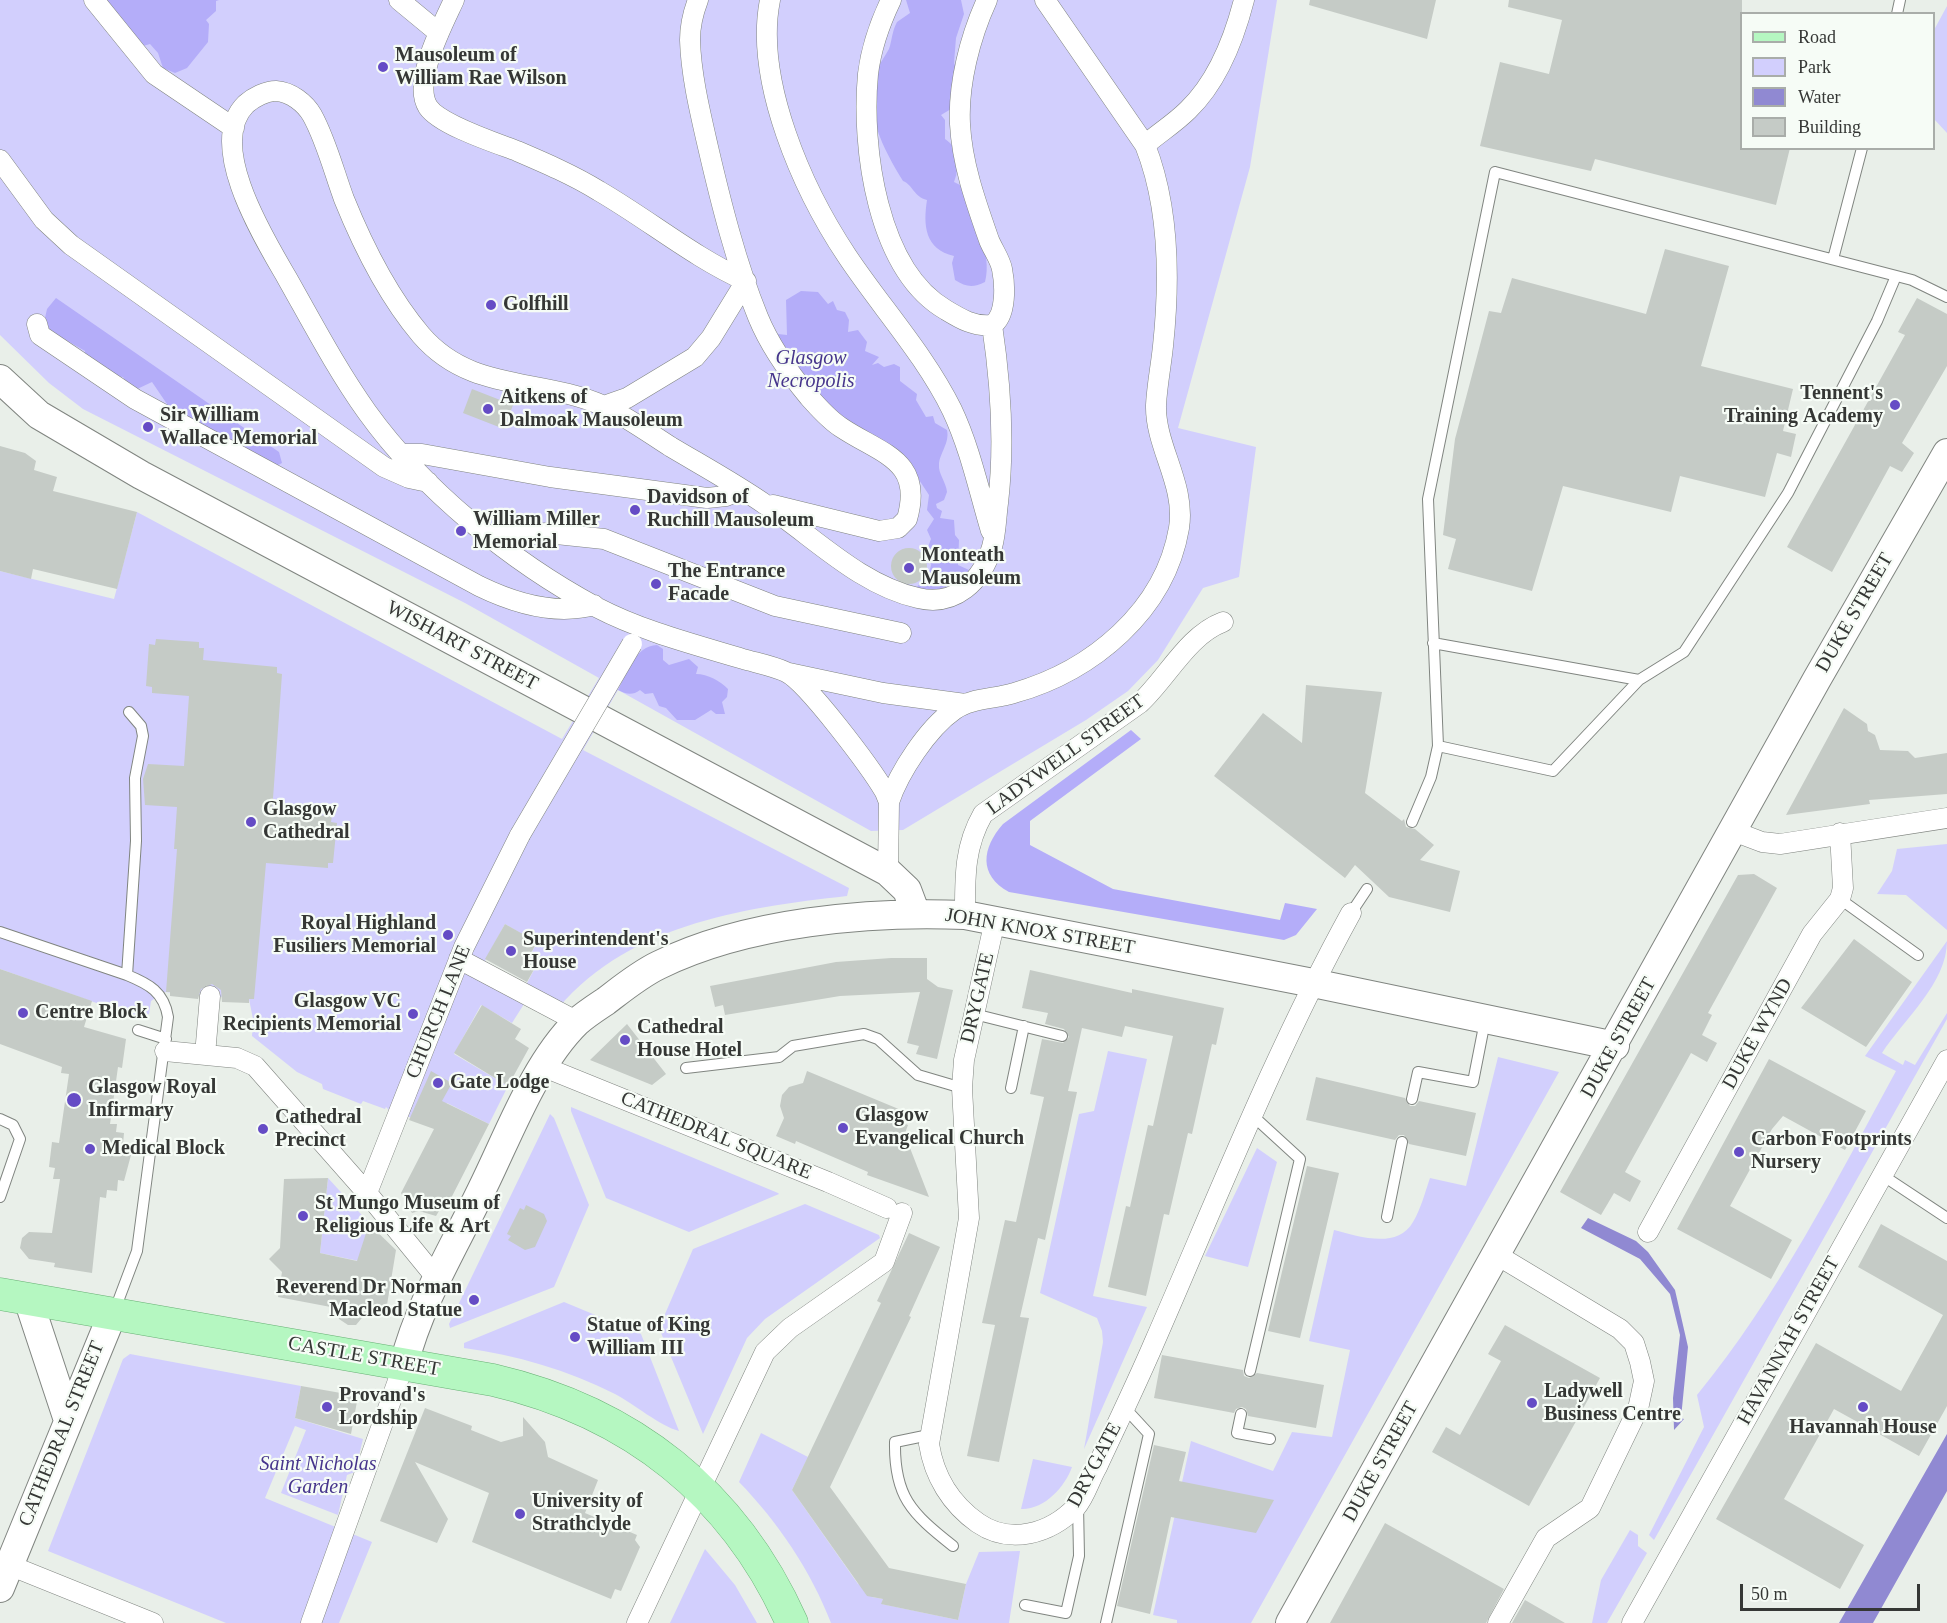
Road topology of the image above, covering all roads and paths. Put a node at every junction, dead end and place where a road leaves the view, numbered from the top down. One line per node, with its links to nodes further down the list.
1 (94, 0): 11 (street)
2 (399, 0): 10 (street)
3 (454, 0): 10 (street)
4 (698, 0): 17 (street)
5 (770, 0): 29 (street)
6 (891, 0): 20 (street)
7 (987, 0): 20 (street)
8 (1045, 0): 12 (street)
9 (1244, 0): 12 (street)
10 (439, 33): 17 (street)
11 (234, 128): 22 (street); 23 (street)
12 (1145, 145): 37 (street)
13 (1861, 150): 15 (lane)
14 (0, 160): 25 (street)
15 (1833, 259): 16 (lane); 34 (lane)
16 (1896, 276): 18 (lane); 36 (lane)
17 (746, 281): 22 (street); 27 (street)
18 (1947, 297)
19 (37, 324): 30 (street)
20 (992, 325): 29 (street)
21 (0, 379): 45 (street, WISHART STREET)
22 (604, 406): 26 (street)
23 (402, 454): 25 (street); 26 (street)
24 (1947, 454): 43 (street, DUKE STREET)
25 (429, 482): 28 (street)
26 (741, 490): 27 (street)
27 (764, 503): 29 (street)
28 (491, 537): 30 (street); 32 (street)
29 (994, 540)
30 (594, 606): 33 (street)
31 (1222, 622): 50 (street, LADYWELL STREET)
32 (901, 633)
33 (636, 636): 35 (street); 54 (street, CHURCH LANE, bridge)
34 (1432, 643): 36 (lane); 39 (lane)
35 (789, 673): 37 (street); 40 (street)
36 (1639, 680): 39 (lane)
37 (965, 704): 40 (street)
38 (129, 712): 55 (lane)
39 (1438, 746): 42 (lane)
40 (889, 802): 45 (street)
41 (1947, 818): 44 (street)
42 (1412, 822)
43 (1732, 831): 44 (street); 65 (street, DUKE STREET)
44 (1840, 833): 47 (street)
45 (888, 872): 49 (street, WISHART STREET)
46 (1367, 889): 48 (lane)
47 (1840, 899): 53 (lane); 81 (street, DUKE WYND)
48 (1351, 913): 56 (street, DRYGATE)
49 (916, 914): 50 (street, JOHN KNOX STREET); 60 (street, JOHN KNOX STREET)
50 (965, 915): 51 (street, JOHN KNOX STREET)
51 (996, 920): 56 (street, JOHN KNOX STREET); 58 (street, DRYGATE)
52 (0, 933): 55 (lane)
53 (1918, 955)
54 (459, 959): 60 (street); 77 (street, CHURCH LANE)
55 (127, 975): 64 (lane)
56 (1313, 983): 59 (street, JOHN KNOX STREET); 73 (street, DRYGATE)
57 (210, 996): 66 (street)
58 (974, 1014): 61 (lane); 70 (street, DRYGATE)
59 (1485, 1018): 65 (street, JOHN KNOX STREET); 72 (lane)
60 (578, 1022): 68 (street, JOHN KNOX STREET)
61 (1024, 1026): 63 (lane); 71 (lane)
62 (138, 1030): 64 (lane)
63 (1062, 1036)
64 (166, 1045): 66 (street); 85 (lane)
65 (1614, 1046): 82 (street, DUKE STREET)
66 (205, 1055): 77 (street)
67 (1947, 1060): 76 (street, HAVANNAH STREET)
68 (544, 1067): 83 (street, JOHN KNOX STREET); 93 (street, CATHEDRAL SQUARE)
69 (686, 1068): 70 (lane)
70 (962, 1088): 91 (street, DRYGATE)
71 (1011, 1088)
72 (1412, 1100)
73 (1253, 1116): 87 (lane); 88 (street, DRYGATE)
74 (0, 1119): 78 (lane)
75 (1402, 1142): 79 (lane)
76 (1882, 1175): 80 (lane); 105 (street, HAVANNAH STREET)
77 (367, 1193): 83 (street)
78 (0, 1197)
79 (1387, 1217)
80 (1947, 1218)
81 (1648, 1232)
82 (1497, 1256): 103 (street, DUKE STREET); 104 (street)
83 (438, 1280): 86 (street, JOHN KNOX STREET)
84 (14, 1296): 85 (main road, CASTLE STREET); 90 (street)
85 (112, 1315): 86 (main road, CASTLE STREET); 90 (street, CATHEDRAL STREET)
86 (404, 1364): 93 (main road, CASTLE STREET); 99 (street)
87 (1250, 1371)
88 (1125, 1408): 94 (street, DRYGATE); 102 (lane)
89 (1241, 1414): 92 (lane)
90 (68, 1420): 96 (street, CATHEDRAL STREET)
91 (929, 1435): 94 (street, DRYGATE); 95 (lane)
92 (1270, 1439)
93 (702, 1488): 100 (street, CATHEDRAL SQUARE); 101 (main road, CASTLE STREET)
94 (1078, 1504): 97 (lane)
95 (952, 1546)
96 (5, 1577): 98 (street)
97 (1026, 1605)
98 (153, 1623)
99 (311, 1623)
100 (637, 1623)
101 (792, 1623)
102 (1106, 1623)
103 (1290, 1623)
104 (1498, 1623)
105 (1632, 1623)

